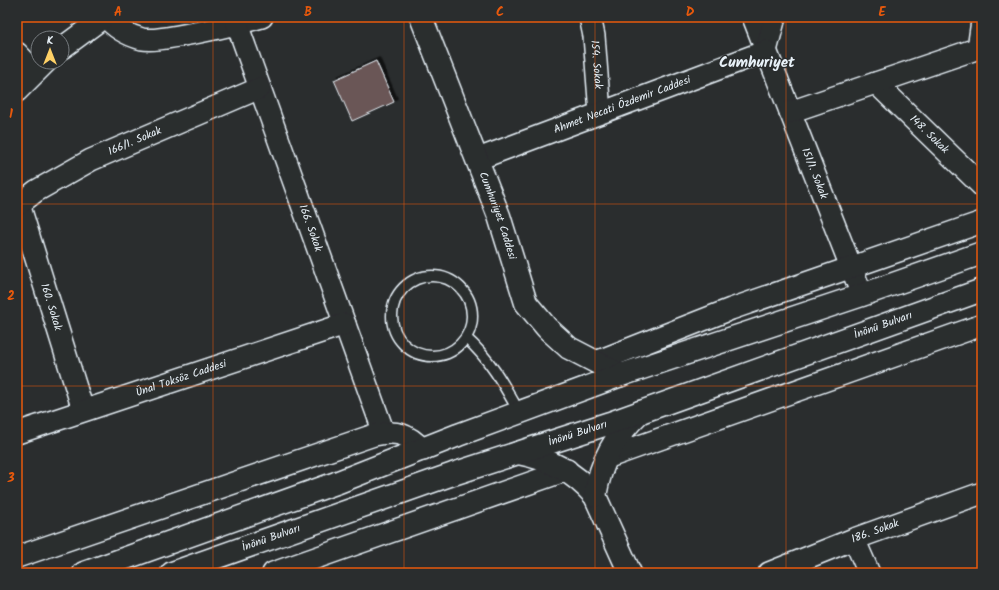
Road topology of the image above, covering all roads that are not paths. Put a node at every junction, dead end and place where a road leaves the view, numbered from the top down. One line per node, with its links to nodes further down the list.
1 (105, 17): 8 (street); 9 (street)
2 (261, 17): 8 (street)
3 (421, 17): 20 (main road, Cumhuriyet Caddesi)
4 (590, 17): 19 (street, 154. Sokak)
5 (752, 17): 11 (street, 151/1. Sokak)
6 (775, 17): 11 (street)
7 (982, 21): 10 (street)
8 (237, 24): 16 (street, 166. Sokak)
9 (70, 42)
10 (980, 48): 15 (street)
11 (766, 51): 18 (street, 151/1. Sokak); 19 (street, Ahmet Necati Özdemir Caddesi)
12 (17, 53): 13 (street)
13 (30, 61)
14 (38, 70): 17 (street)
15 (876, 83): 18 (street); 21 (street, 148. Sokak)
16 (260, 88): 22 (street, 166/1. Sokak); 28 (street, 166. Sokak)
17 (17, 90)
18 (790, 112): 25 (street, 151/1. Sokak)
19 (600, 113): 20 (street, Ahmet Necati Özdemir Caddesi)
20 (478, 159): 31 (main road, Cumhuriyet Caddesi)
21 (982, 186)
22 (18, 205): 33 (street, 160. Sokak)
23 (982, 222): 25 (street)
24 (982, 253): 27 (main road)
25 (851, 268): 27 (street, 151/1. Sokak); 31 (street)
26 (982, 290): 35 (main road, İnönü Bulvarı)
27 (862, 295): 32 (main road)
28 (345, 324): 33 (street, Ünal Toksöz Caddesi); 37 (street, 166. Sokak)
29 (982, 325): 40 (street)
30 (466, 338): 30 (lane); 34 (lane)
31 (596, 362): 32 (main road, Cumhuriyet Caddesi)
32 (621, 376): 34 (main road)
33 (83, 410): 36 (street, Ünal Toksöz Caddesi)
34 (519, 412): 38 (main road)
35 (640, 412): 39 (main road, İnönü Bulvarı); 40 (main road)
36 (17, 433)
37 (384, 433): 38 (street); 45 (street)
38 (423, 450): 46 (main road)
39 (518, 453): 41 (main road); 47 (main road, İnönü Bulvarı)
40 (606, 458): 43 (main road)
41 (566, 470): 43 (main road); 48 (street)
42 (982, 493): 44 (street, 186. Sokak)
43 (595, 496): 49 (main road)
44 (854, 539): 50 (street, 186. Sokak); 51 (street)
45 (17, 557)
46 (84, 573)
47 (172, 573)
48 (273, 573)
49 (630, 573)
50 (769, 573)
51 (869, 573)

